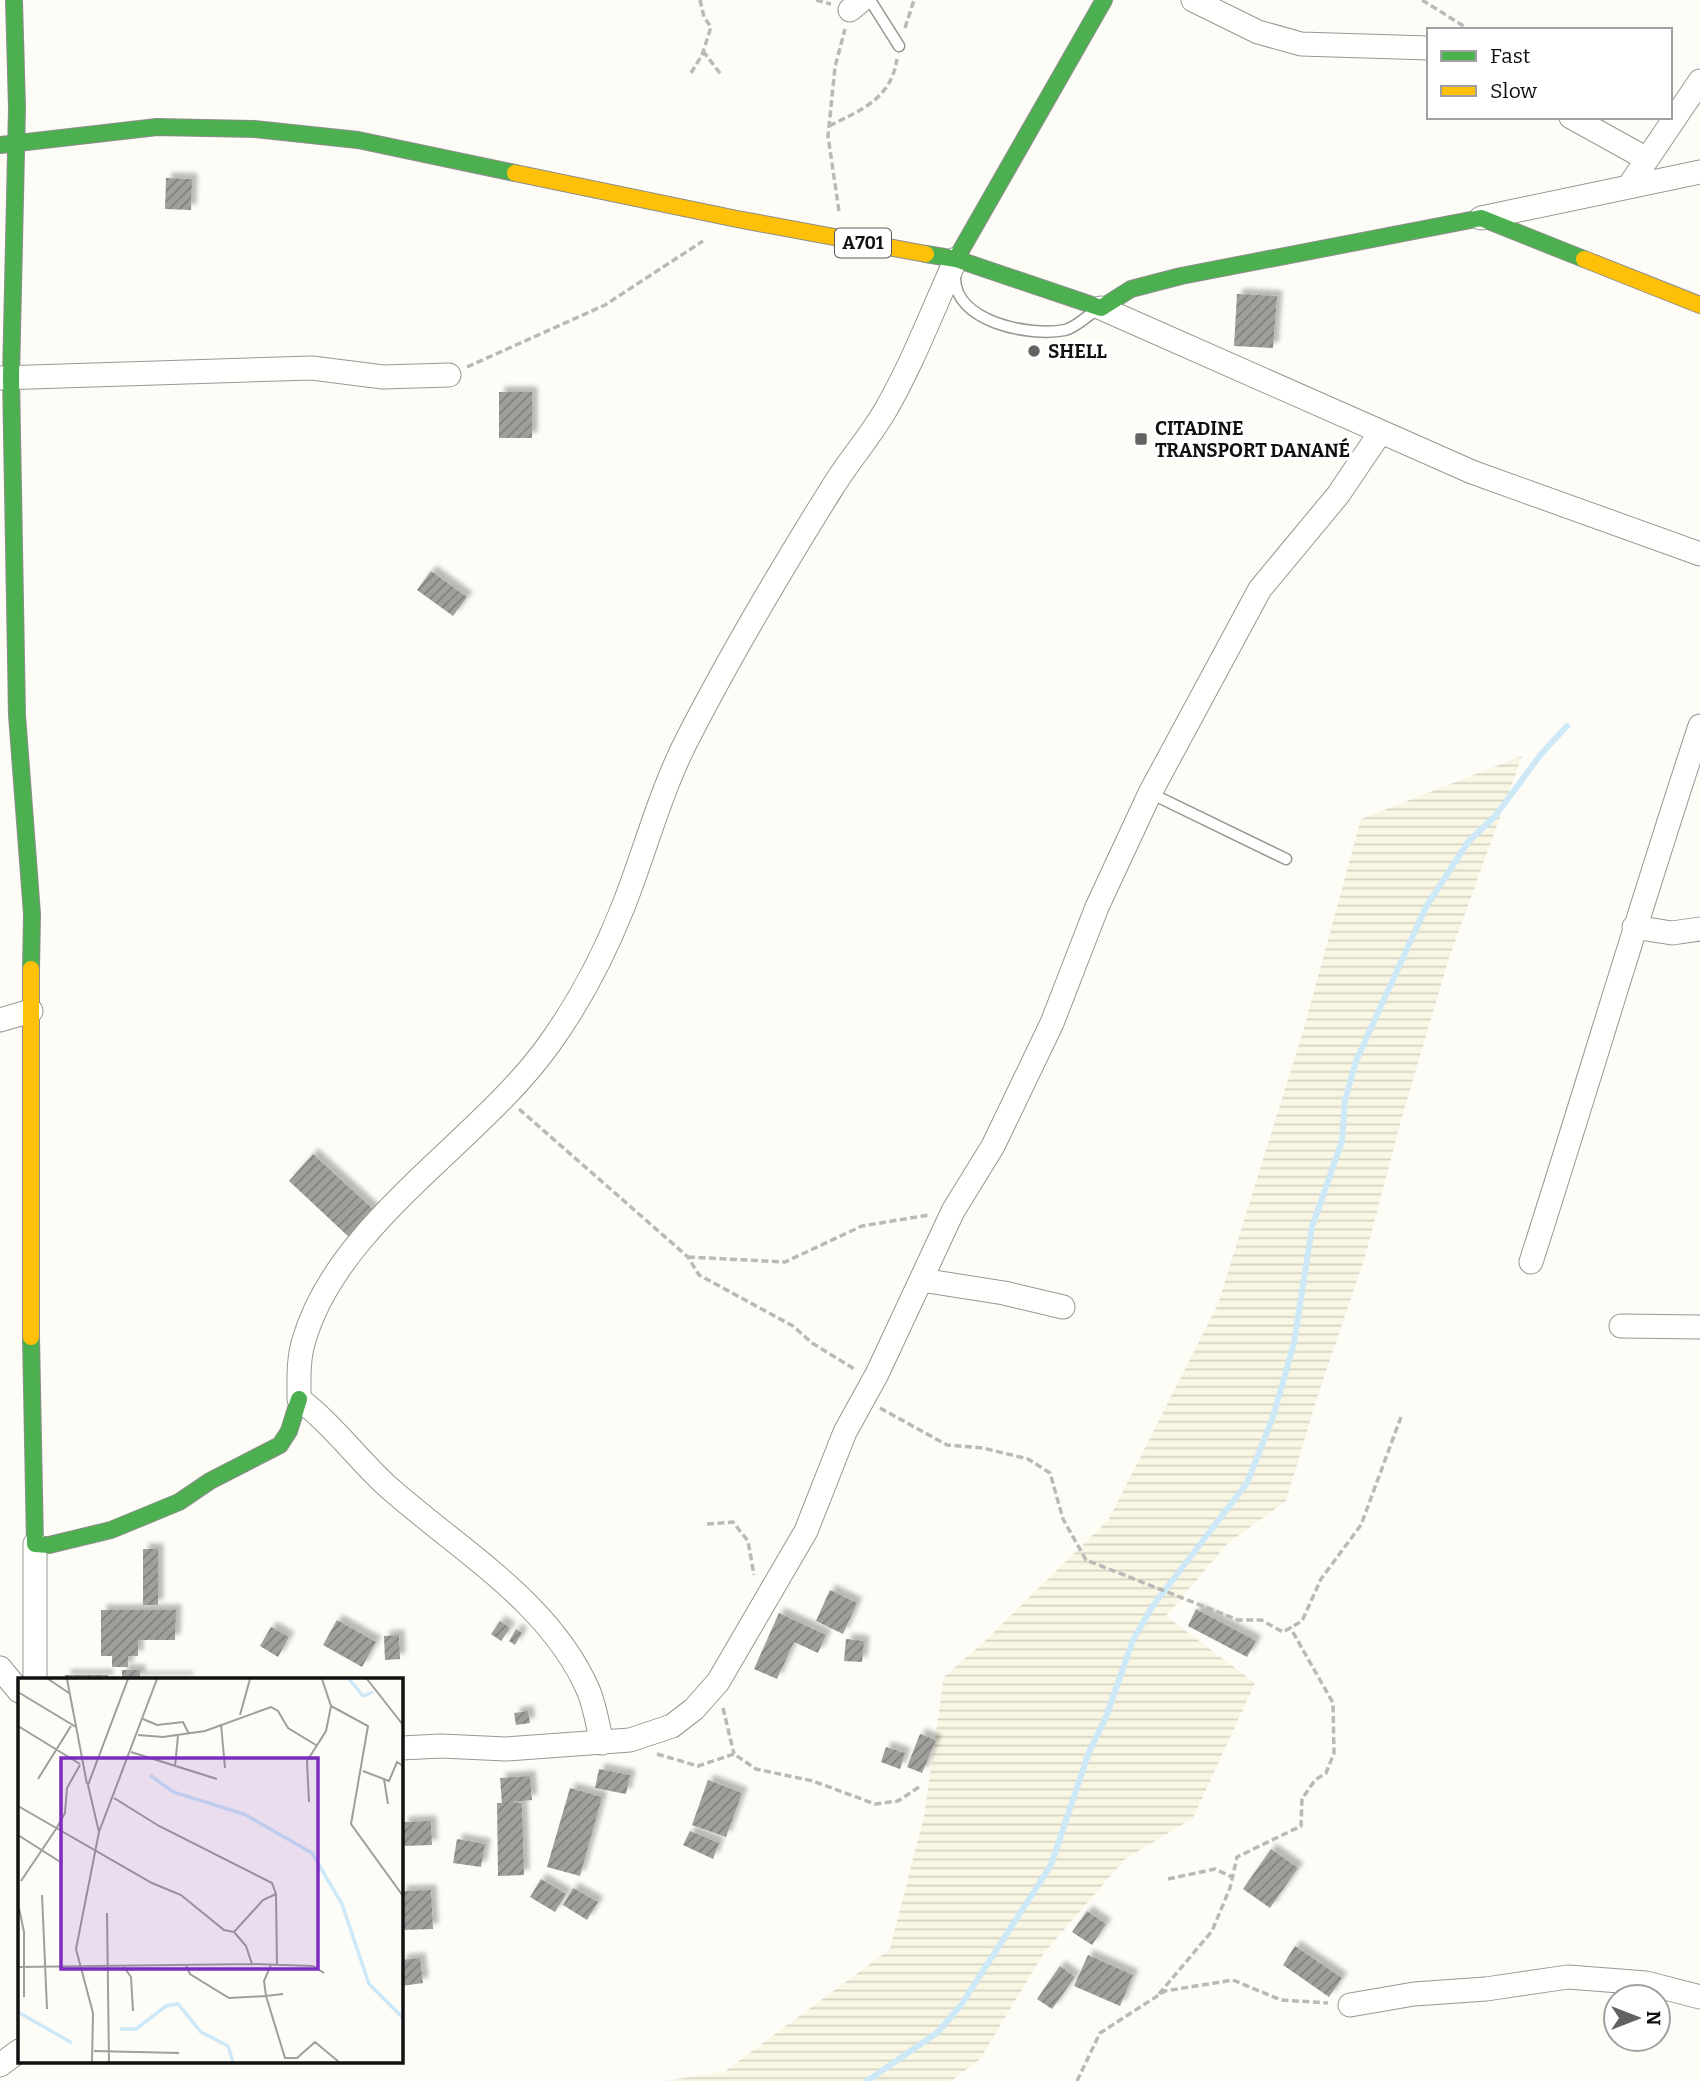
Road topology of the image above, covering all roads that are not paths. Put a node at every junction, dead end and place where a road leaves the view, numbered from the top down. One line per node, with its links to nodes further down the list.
1 (14, 0): 9 (street)
2 (1104, 0): 14 (street)
3 (1194, 0): 6 (street)
4 (860, 3): 5 (lane)
5 (899, 46)
6 (1427, 48)
7 (1700, 81): 10 (street)
8 (1575, 119): 10 (street)
9 (7, 143): 14 (street, A701); 18 (street)
10 (1647, 159): 12 (street)
11 (1700, 172): 12 (street)
12 (1629, 186): 13 (street)
13 (1481, 218): 15 (street); 16 (street)
14 (956, 259): 16 (street, A701); 16 (lane); 34 (street)
15 (1700, 305)
16 (1101, 308): 19 (street)
17 (449, 375): 18 (street)
18 (6, 378): 20 (street)
19 (1380, 433): 21 (street); 23 (street)
20 (7, 513): 27 (street)
21 (1700, 554)
22 (1700, 726): 25 (street)
23 (1150, 793): 24 (lane); 30 (street)
24 (1286, 859)
25 (1634, 927): 26 (street); 29 (street)
26 (1700, 929)
27 (31, 1011): 28 (street); 35 (street)
28 (0, 1020)
29 (1531, 1262)
30 (921, 1280): 31 (street); 39 (street)
31 (1063, 1307)
32 (1620, 1326): 33 (street)
33 (1700, 1326)
34 (299, 1399): 35 (street); 39 (street)
35 (35, 1544): 37 (street)
36 (0, 1668): 38 (street)
37 (34, 1678)
38 (18, 1690)
39 (602, 1743): 40 (street)
40 (402, 1748)
41 (1700, 1997): 42 (street)
42 (1350, 2005)
43 (18, 2052): 44 (street)
44 (0, 2065)

